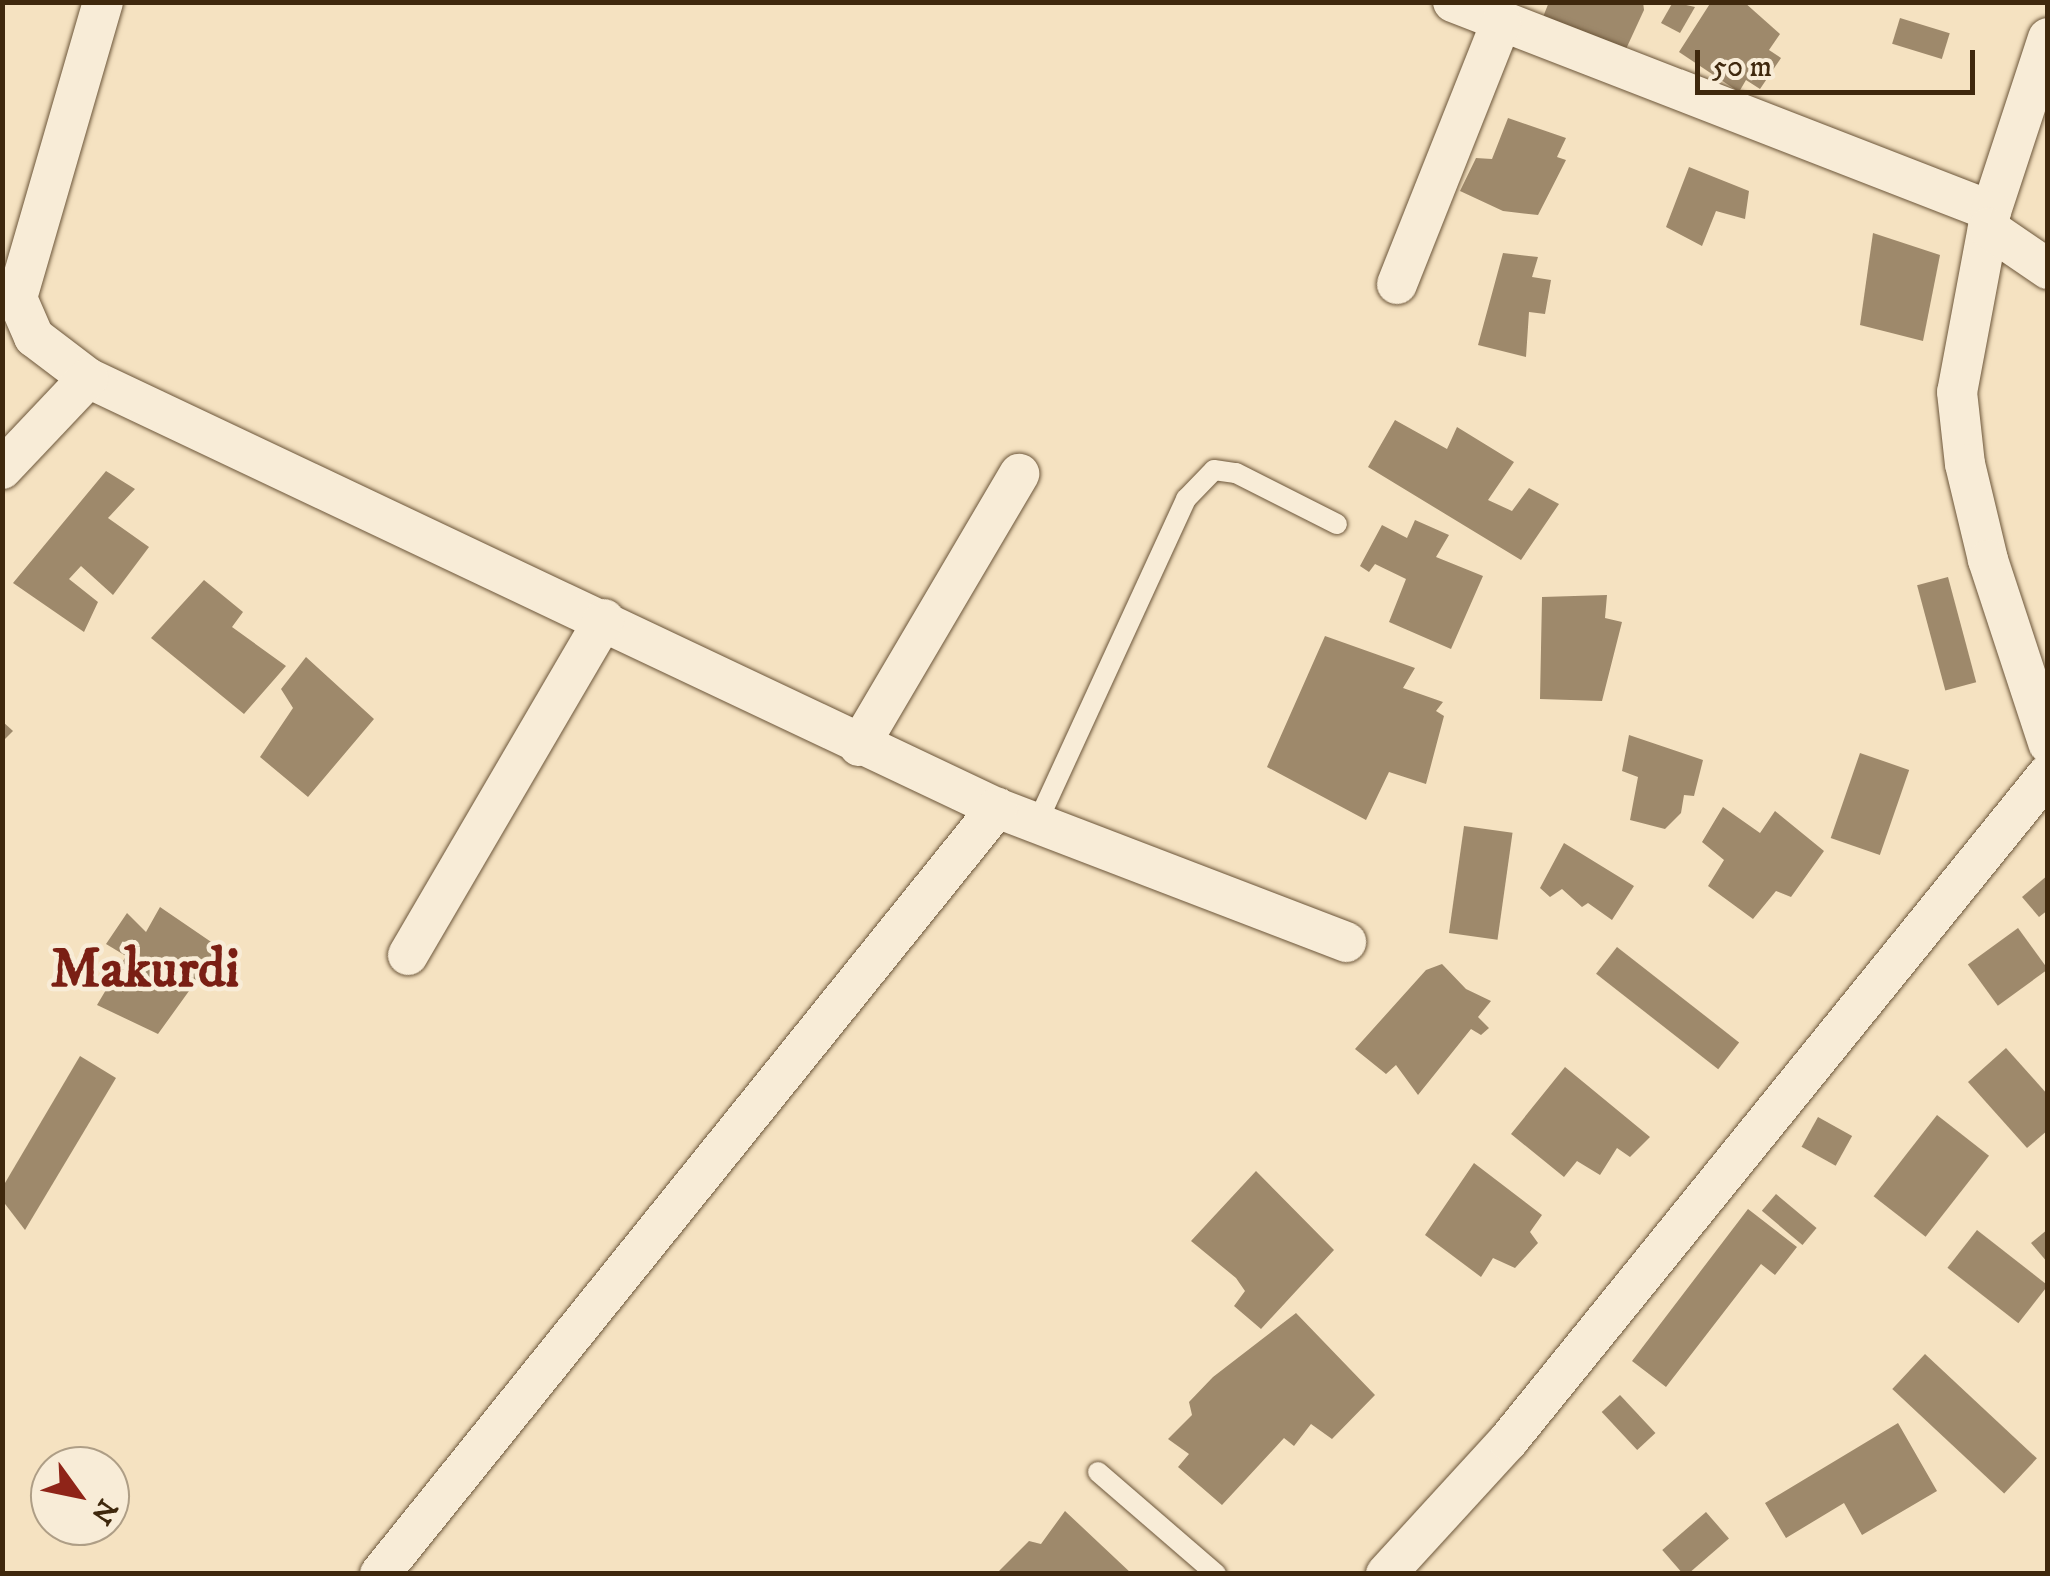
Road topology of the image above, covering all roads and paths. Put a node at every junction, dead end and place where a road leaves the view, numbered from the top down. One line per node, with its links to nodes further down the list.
1 (103, 2): 8 (street)
2 (1452, 2): 3 (street)
3 (1501, 22): 5 (street); 7 (street)
4 (2048, 38): 5 (street)
5 (1989, 220): 6 (street); 14 (street)
6 (2048, 269)
7 (1397, 284)
8 (10, 309): 9 (street)
9 (88, 378): 10 (street); 13 (street)
10 (2, 469)
11 (1019, 474): 15 (street)
12 (1336, 524): 18 (lane)
13 (604, 620): 15 (street); 20 (street)
14 (2048, 743)
15 (859, 746): 17 (street)
16 (2048, 774): 24 (street)
17 (998, 808): 18 (street); 22 (street)
18 (1038, 823): 19 (street)
19 (1346, 942)
20 (408, 954)
21 (1098, 1472): 23 (lane)
22 (380, 1574)
23 (1216, 1574)
24 (1386, 1574)

